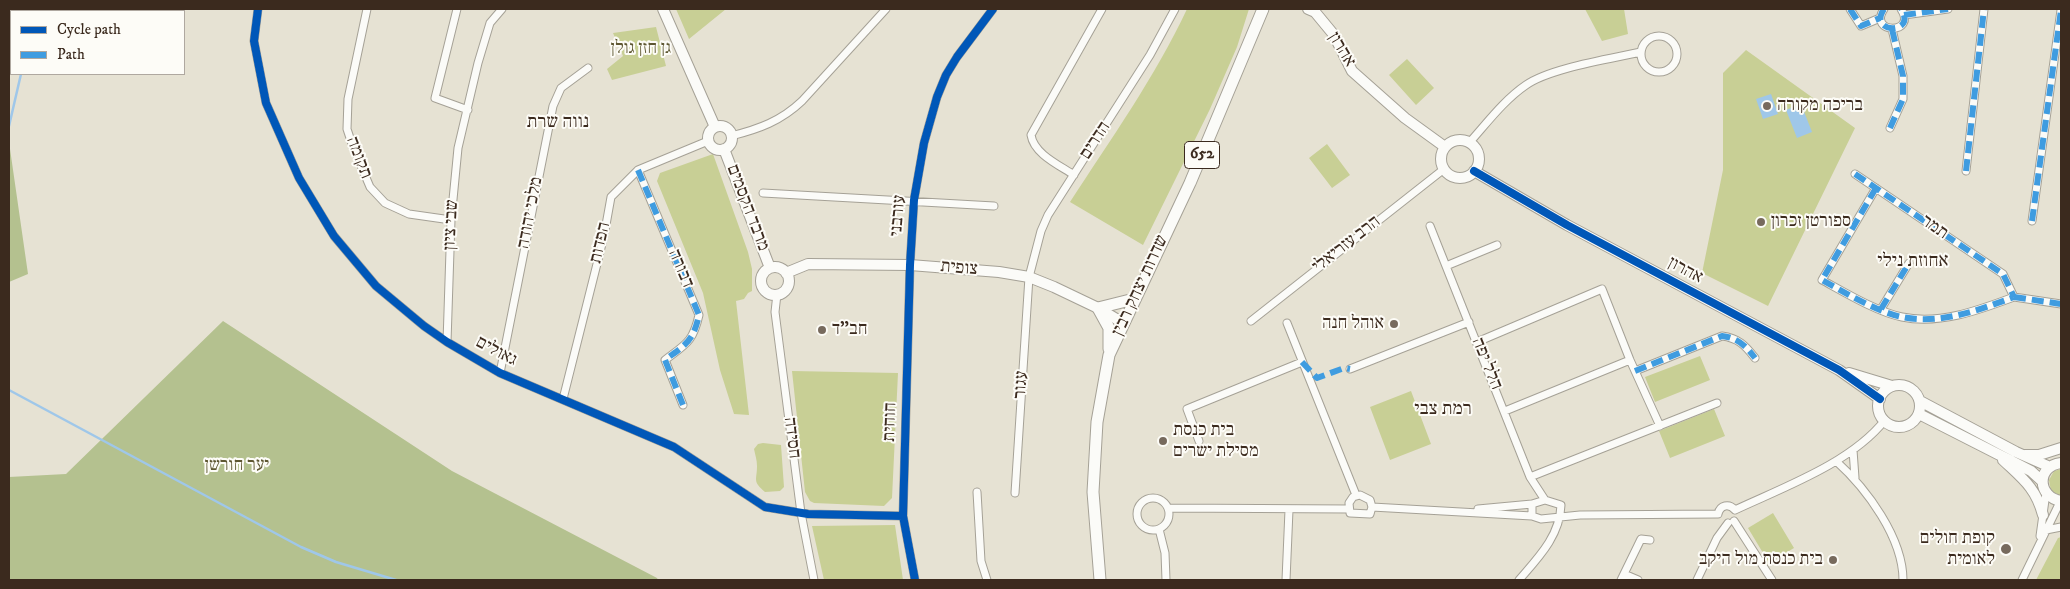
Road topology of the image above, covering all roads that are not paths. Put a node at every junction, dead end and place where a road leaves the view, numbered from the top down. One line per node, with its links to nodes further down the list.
1 (258, 9): 60 (street, גאולים)
2 (367, 9): 40 (street, תקומה)
3 (457, 9): 22 (street)
4 (502, 9): 22 (street, שבי ציון)
5 (663, 9): 23 (street)
6 (886, 9): 25 (street)
7 (993, 9): 38 (street, עורבני)
8 (1102, 9): 35 (street)
9 (1175, 9): 35 (street, הדרים)
10 (1263, 9): 52 (main road, שדרות יצחק רבין / 652)
11 (1308, 9): 28 (street, אהרון)
12 (1850, 9): 18 (street)
13 (1884, 9): 18 (street)
14 (1948, 9): 17 (street)
15 (1984, 9): 33 (street)
16 (2061, 10): 41 (street)
17 (1903, 12): 19 (street)
18 (1880, 18): 19 (street)
19 (1892, 29): 24 (street)
20 (1641, 52): 20 (street); 27 (street)
21 (588, 68): 69 (street, מלכי יהודה)
22 (468, 110): 40 (street, שבי ציון)
23 (715, 127): 25 (street); 26 (street)
24 (1890, 128)
25 (732, 136): 29 (street)
26 (708, 141): 29 (street); 31 (street, הפדות)
27 (1469, 142): 28 (street); 32 (street)
28 (1445, 148): 30 (street)
29 (724, 149): 47 (street, מרבד הקסמים)
30 (1444, 169): 32 (street); 56 (street, הרב עזריאלי)
31 (638, 170): 71 (street, הפדות); 75 (street, דבורה)
32 (1474, 171): 67 (street, אהרון)
33 (1966, 171)
34 (1855, 174): 36 (street, תמר)
35 (1074, 175): 49 (street, הדרים)
36 (1876, 188): 51 (street, תמר); 55 (street)
37 (763, 193): 38 (street, עורבני)
38 (914, 200): 39 (street, עורבני); 45 (street, עורבני)
39 (994, 206)
40 (451, 220): 60 (street, שבי ציון)
41 (2032, 221)
42 (1430, 226): 46 (street, הלל יפה)
43 (1497, 245): 46 (street)
44 (1909, 263): 55 (street)
45 (910, 265): 48 (street, צופית); 49 (street, צופית); 106 (street, חוחית)
46 (1446, 266): 57 (street, הלל יפה)
47 (770, 268): 48 (street); 50 (street)
48 (786, 273): 50 (street)
49 (1029, 277): 54 (street, צופית); 91 (street, עגור)
50 (777, 294): 103 (street, חסידה)
51 (2014, 297): 53 (street); 55 (street)
52 (1134, 299): 54 (main road); 58 (main road, שדרות יצחק רבין / 652)
53 (2061, 304)
54 (1098, 308): 58 (street, צופית); 62 (main road)
55 (1881, 309)
56 (1251, 321)
57 (1469, 322): 61 (street, הלל יפה); 66 (street)
58 (1123, 323): 62 (main road, שדרות יצחק רבין / 652)
59 (1287, 323): 65 (street)
60 (447, 342): 69 (street, גאולים)
61 (1477, 342): 64 (street); 76 (street, הלל יפה)
62 (1109, 355): 121 (main road, שדרות יצחק רבין / 652)
63 (1755, 358): 68 (street)
64 (1630, 360): 68 (street); 76 (street)
65 (1302, 362): 80 (street); 93 (street)
66 (1350, 369)
67 (1839, 370): 70 (street, אהרון); 72 (street, אהרון)
68 (1635, 371): 79 (street)
69 (500, 373): 71 (street, גאולים)
70 (1892, 386): 72 (street); 73 (street)
71 (563, 399): 103 (street, גאולים)
72 (1880, 399): 78 (street)
73 (1920, 401): 77 (street); 84 (street)
74 (1717, 403): 79 (street)
75 (683, 405)
76 (1505, 411): 87 (street, הלל יפה)
77 (1919, 414): 78 (street); 83 (street)
78 (1884, 420): 82 (street)
79 (1660, 426): 87 (street)
80 (1199, 441)
81 (2061, 448): 84 (street)
82 (1853, 450): 85 (street); 88 (street)
83 (1996, 452): 89 (street); 105 (street)
84 (2016, 452): 86 (street)
85 (1836, 461): 88 (street); 101 (street)
86 (2058, 463): 89 (street)
87 (1530, 477): 94 (street, הלל יפה)
88 (1855, 478): 128 (street)
89 (2042, 481): 92 (street)
90 (977, 492): 120 (street)
91 (1015, 493)
92 (2046, 493): 95 (street); 105 (street)
93 (1356, 495): 97 (street); 99 (street)
94 (1545, 500): 96 (street); 108 (street, הלל יפה)
95 (2061, 502): 113 (street)
96 (1532, 504): 102 (street); 107 (street)
97 (1372, 507): 99 (street); 102 (street)
98 (1168, 508): 100 (street); 112 (street); 112 (street)
99 (1349, 509): 100 (street)
100 (1289, 510): 123 (street)
101 (1735, 510): 104 (street); 110 (street)
102 (1461, 512): 107 (street)
103 (801, 513): 106 (street, גאולים); 118 (street, חסידה)
104 (1718, 514): 108 (street); 110 (street)
105 (2043, 515): 116 (street)
106 (903, 516): 119 (street, חוחית)
107 (1532, 516): 109 (street)
108 (1560, 517): 109 (street); 114 (street)
109 (1545, 519): 114 (street)
110 (1731, 522): 126 (street); 127 (street)
111 (2061, 527): 113 (street)
112 (1159, 529): 122 (street)
113 (2046, 530): 116 (street)
114 (1553, 536): 124 (street)
115 (1650, 540): 117 (street)
116 (2040, 542): 129 (street)
117 (1623, 577): 125 (street)
118 (814, 580)
119 (914, 580)
120 (987, 580)
121 (1100, 580)
122 (1166, 580)
123 (1286, 580)
124 (1519, 580)
125 (1638, 580)
126 (1697, 580)
127 (1772, 580)
128 (1903, 580)
129 (2022, 580)

